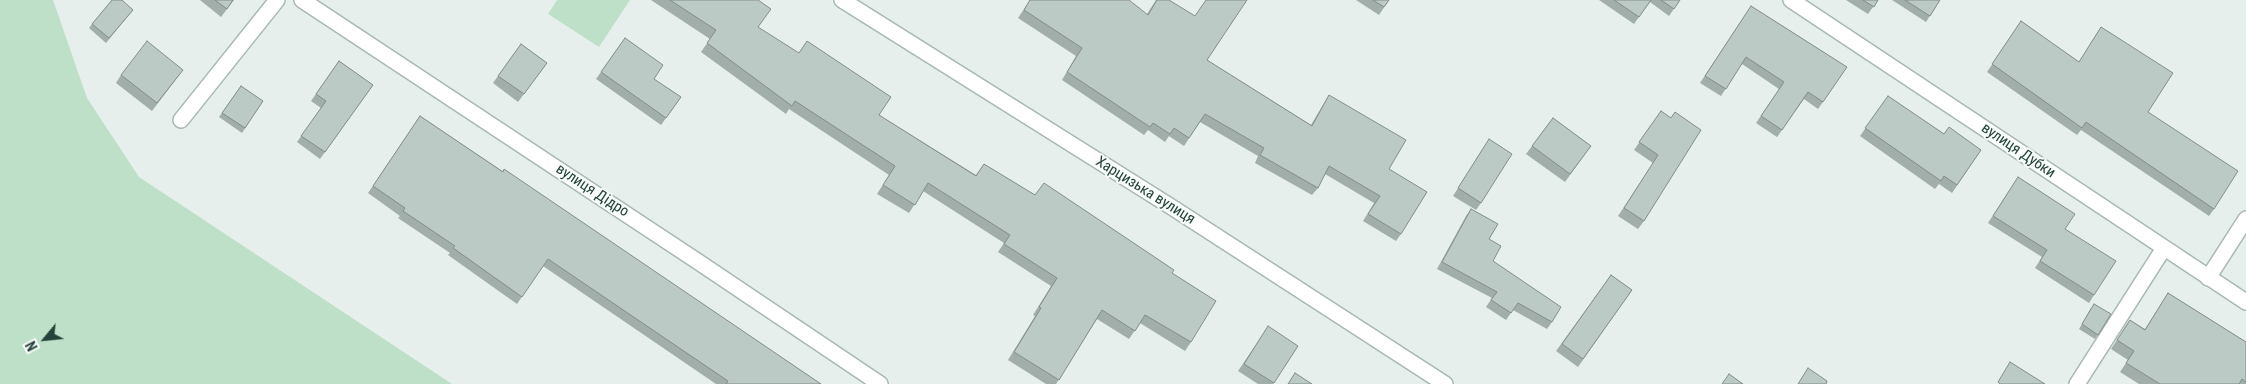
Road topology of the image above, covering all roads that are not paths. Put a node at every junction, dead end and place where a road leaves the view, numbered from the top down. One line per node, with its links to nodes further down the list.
1 (277, 0): 5 (street)
2 (302, 0): 10 (street, вулиця Дідро)
3 (842, 0): 11 (street, Харцизька вулиця)
4 (1791, 0): 7 (street, вулиця Дубки)
5 (181, 120)
6 (2246, 219): 8 (street)
7 (2164, 248): 8 (street, вулиця Дубки); 12 (street)
8 (2208, 278): 9 (street, вулиця Дубки)
9 (2246, 302)
10 (880, 384)
11 (1445, 384)
12 (2077, 384)

